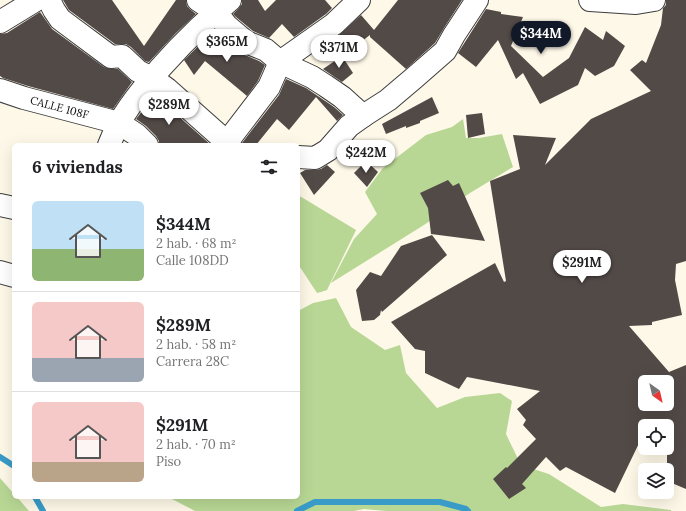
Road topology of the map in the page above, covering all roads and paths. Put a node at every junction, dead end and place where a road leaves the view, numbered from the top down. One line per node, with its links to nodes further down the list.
1 (36, 0): 8 (street)
2 (49, 0): 10 (street)
3 (359, 0): 9 (street)
4 (477, 0): 12 (street)
5 (590, 0): 6 (street)
6 (654, 0)
7 (214, 4): 9 (street); 10 (street)
8 (0, 22)
9 (280, 62): 12 (street); 17 (street)
10 (152, 78): 13 (street); 16 (street)
11 (0, 90): 13 (street, CALLE 108F)
12 (363, 116): 18 (street)
13 (119, 123): 14 (street); 15 (street, CALLE 108F)
14 (110, 143)
15 (145, 143)
16 (227, 143)
17 (229, 143)
18 (300, 157)
19 (0, 204): 20 (street)
20 (12, 207)
21 (0, 272): 22 (street)
22 (12, 275)

